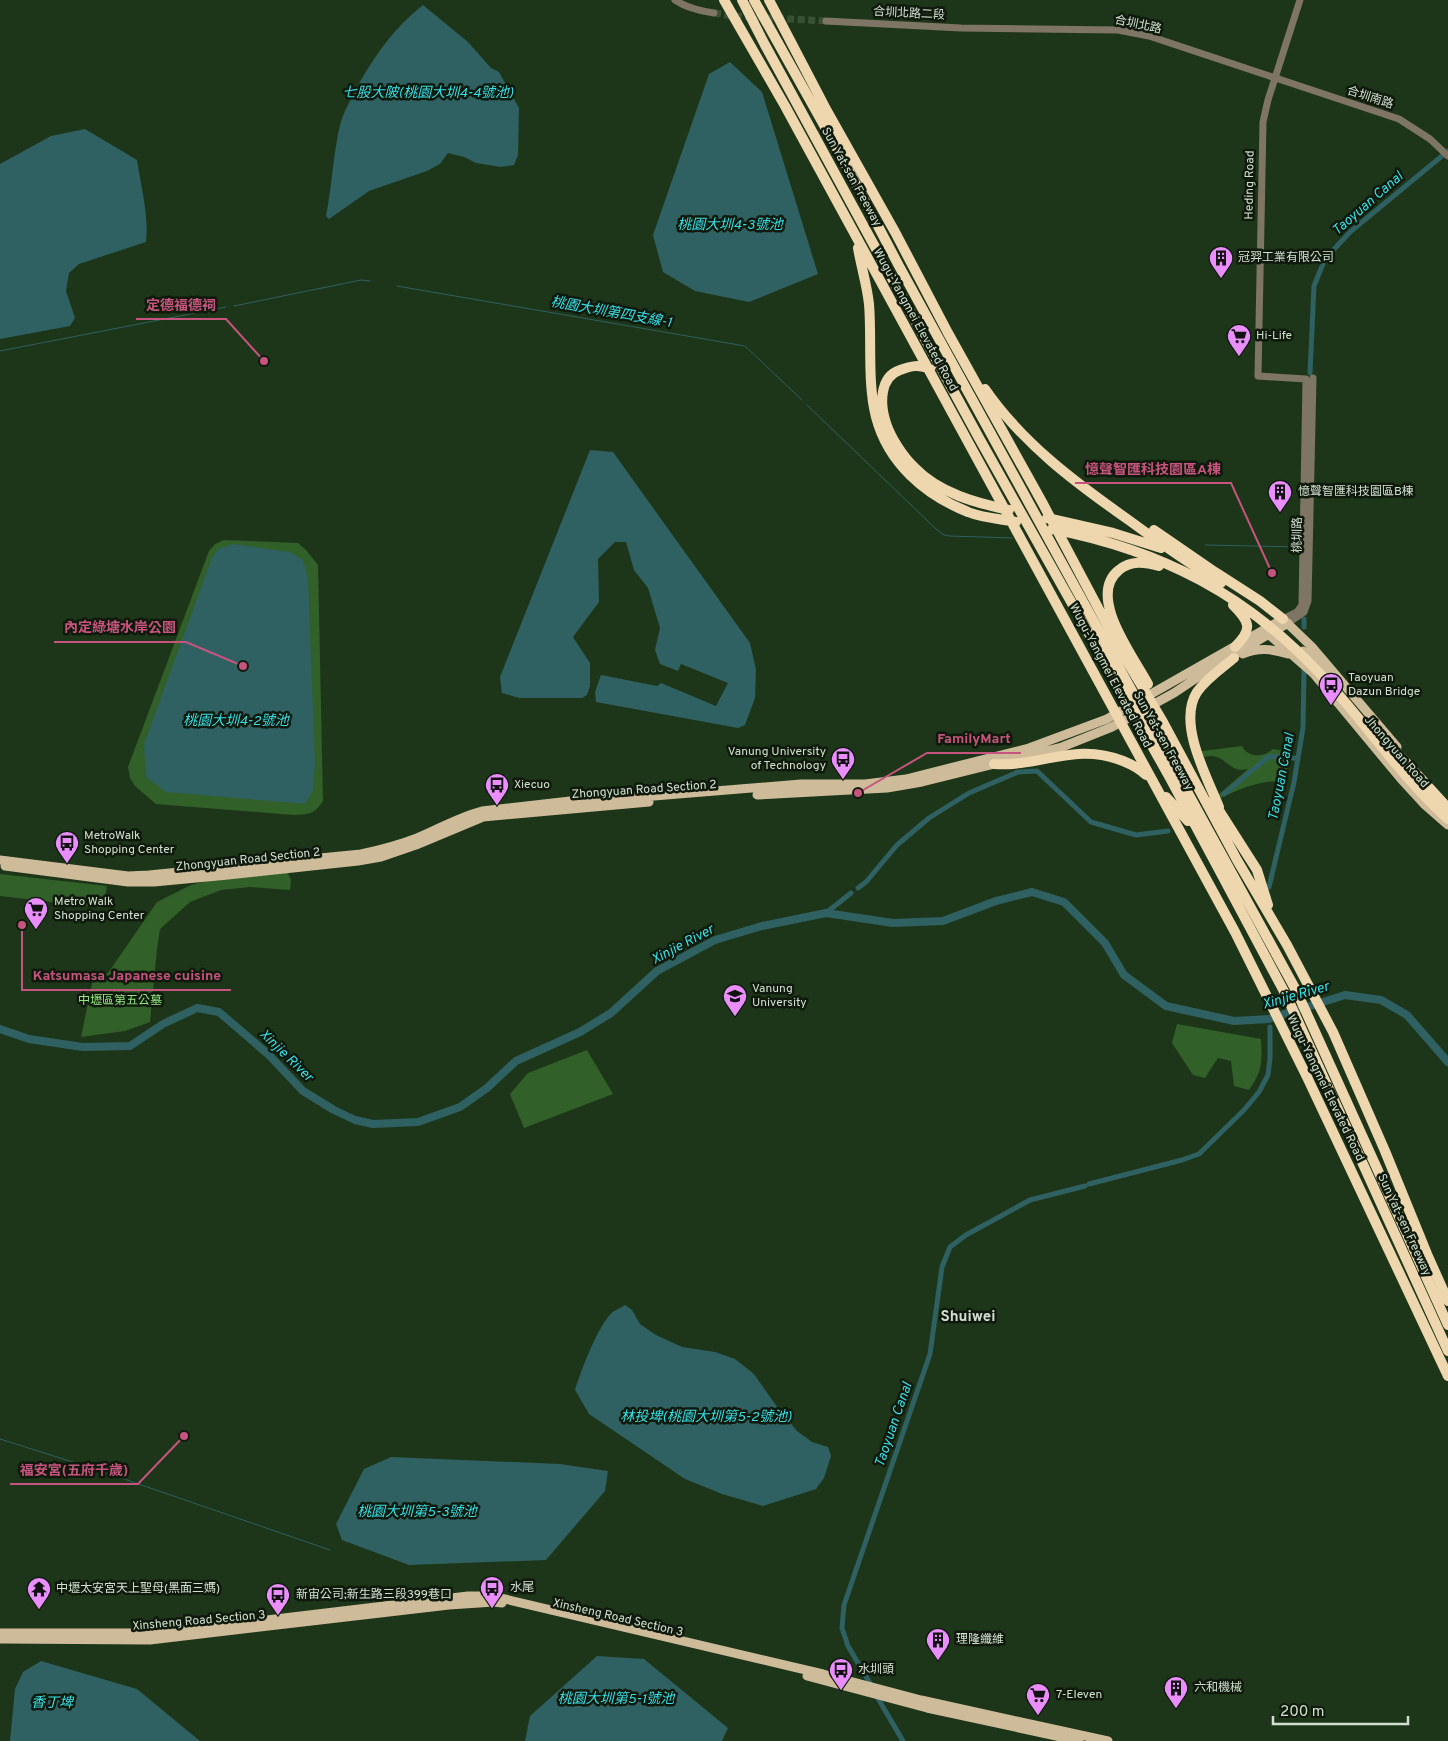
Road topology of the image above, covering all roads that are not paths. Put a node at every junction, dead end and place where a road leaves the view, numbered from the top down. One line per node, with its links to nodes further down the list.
1 (675, 0): 7 (street)
2 (724, 0): 44 (highway, Wugu-Yangmei Elevated Road)
3 (742, 0): 12 (highway, Sun Yat-sen Freeway)
4 (754, 0): 13 (highway, Sun Yat-sen Freeway)
5 (769, 0): 41 (highway, Wugu-Yangmei Elevated Road)
6 (1300, 0): 10 (street, Heding Road)
7 (714, 13)
8 (826, 21): 9 (street, 合圳北路二段)
9 (961, 28): 10 (street, 合圳北路)
10 (1275, 79): 11 (street, 合圳南路); 14 (street, Heding Road)
11 (1448, 156)
12 (842, 186): 16 (highway, Sun Yat-sen Freeway); 17 (highway)
13 (898, 266): 15 (highway); 40 (highway, Sun Yat-sen Freeway)
14 (1310, 379): 23 (street, 桃圳路)
15 (980, 382): 20 (highway); 32 (highway)
16 (979, 438): 17 (highway); 36 (highway, Sun Yat-sen Freeway)
17 (1003, 515): 18 (highway); 18 (highway)
18 (1057, 525): 19 (highway); 20 (highway); 32 (highway)
19 (1166, 556): 21 (highway); 23 (highway)
20 (1215, 572): 23 (highway)
21 (1205, 587): 22 (highway); 33 (highway)
22 (1233, 605): 24 (highway); 25 (highway)
23 (1281, 623): 24 (main road); 31 (main road, Jhongyuan Road)
24 (1267, 632): 25 (main road); 26 (main road, Jhongyuan Road); 28 (main road)
25 (1235, 646): 29 (main road)
26 (1292, 656): 27 (main road); 34 (main road, Jhongyuan Road)
27 (1234, 658): 28 (main road); 33 (highway)
28 (1222, 662): 29 (main road)
29 (1110, 723): 30 (main road, Zhongyuan Road Section 2); 35 (main road, Zhongyuan Road Section 2)
30 (994, 764): 35 (main road, Zhongyuan Road Section 2); 36 (highway)
31 (1448, 803)
32 (1446, 814)
33 (1224, 817): 40 (highway)
34 (1448, 825)
35 (449, 827): 38 (main road, Zhongyuan Road Section 2)
36 (1200, 834): 43 (highway, Sun Yat-sen Freeway)
37 (0, 860): 38 (main road, Zhongyuan Road Section 2)
38 (287, 865): 39 (main road, Zhongyuan Road Section 2)
39 (0, 866)
40 (1297, 992): 42 (highway, Sun Yat-sen Freeway)
41 (1448, 1301)
42 (1448, 1325)
43 (1448, 1351)
44 (1448, 1376)
45 (0, 1633): 47 (main road)
46 (0, 1639): 47 (main road, Xinsheng Road Section 3)
47 (866, 1688): 48 (main road)
48 (885, 1693): 49 (main road); 50 (main road)
49 (1079, 1741)
50 (1108, 1741)

